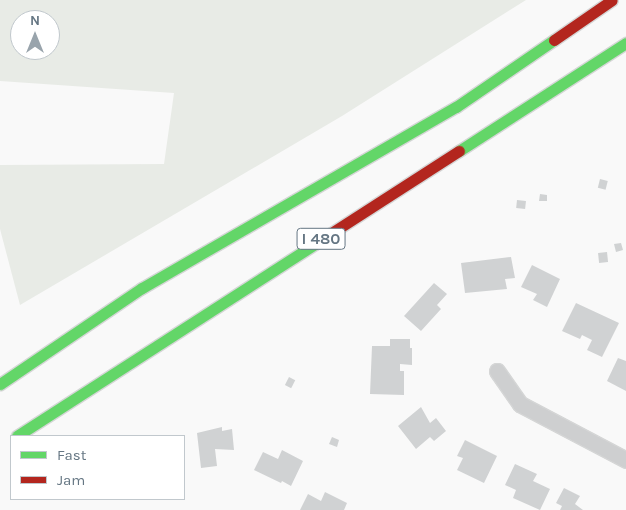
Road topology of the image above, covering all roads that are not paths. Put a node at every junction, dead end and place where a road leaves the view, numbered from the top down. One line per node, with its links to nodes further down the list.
1 (612, 0): 4 (highway, I 480)
2 (626, 43): 5 (highway, I 480)
3 (497, 371): 6 (street)
4 (0, 384)
5 (19, 435)
6 (626, 460)

